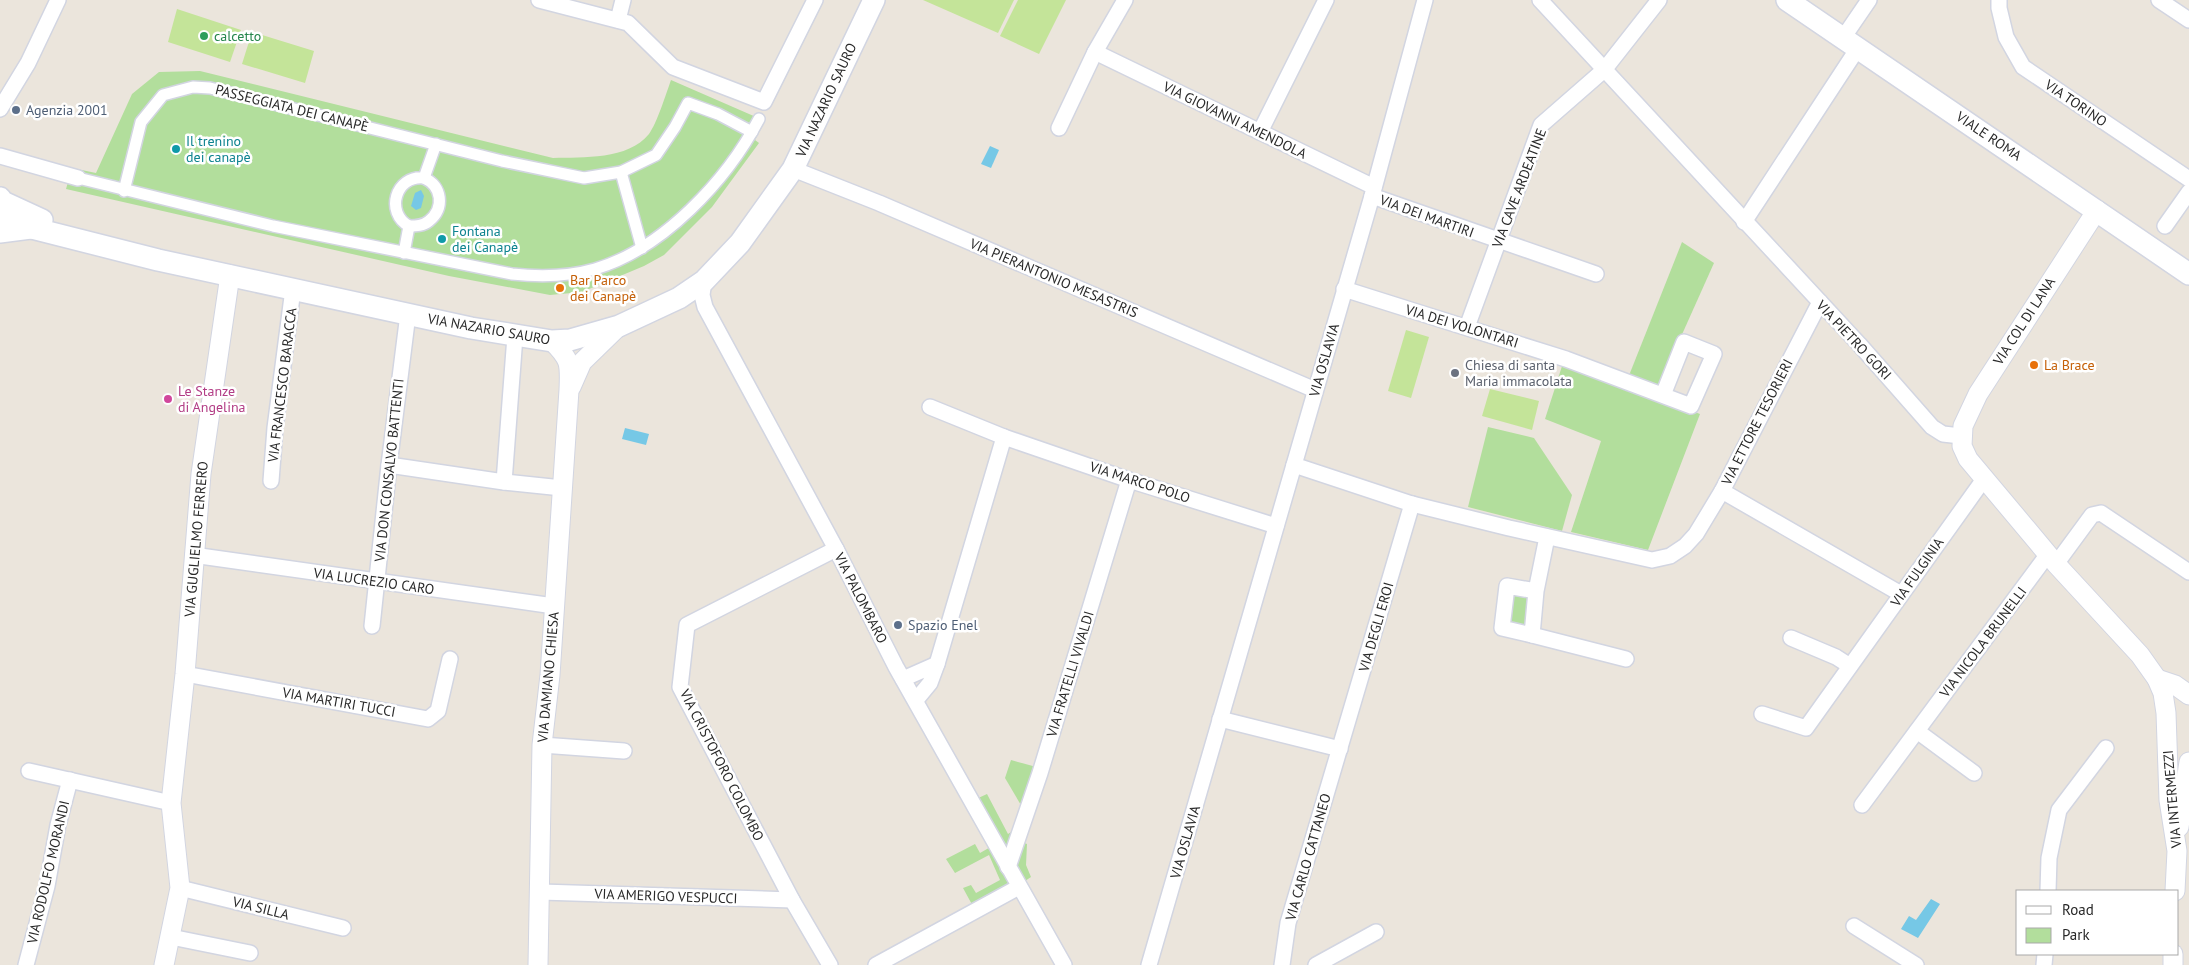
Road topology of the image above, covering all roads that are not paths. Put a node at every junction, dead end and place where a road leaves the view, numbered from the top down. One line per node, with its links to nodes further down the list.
1 (58, 0): 20 (street)
2 (541, 0): 15 (street)
3 (623, 0): 15 (street)
4 (815, 0): 15 (street)
5 (874, 0): 27 (main road, VIA NAZARIO SAURO)
6 (1126, 0): 18 (street)
7 (1425, 0): 33 (street, VIA OSLAVIA)
8 (1540, 0): 19 (street, VIA PIETRO GORI)
9 (1658, 0): 19 (street, VIA CAVE ARDEATINE)
10 (1787, 0): 17 (main road, VIALE ROMA)
11 (1870, 0): 17 (street)
12 (1999, 0): 31 (street, VIA TORINO)
13 (2159, 0): 16 (street)
14 (1319, 3): 24 (street)
15 (618, 20)
16 (2189, 20)
17 (1851, 43): 36 (main road, VIALE ROMA); 38 (street)
18 (1095, 52): 22 (street); 24 (street, VIA GIOVANNI AMENDOLA)
19 (1604, 70): 38 (street, VIA PIETRO GORI); 44 (street, VIA CAVE ARDEATINE)
20 (0, 109)
21 (759, 119): 23 (street)
22 (1059, 128)
23 (752, 132): 28 (street, PASSEGGIATA DEI CANAPÈ); 45 (street)
24 (1260, 132): 33 (street, VIA GIOVANNI AMENDOLA)
25 (436, 144): 28 (street, PASSEGGIATA DEI CANAPÈ); 30 (street); 32 (street, PASSEGGIATA DEI CANAPÈ)
26 (0, 156): 29 (street)
27 (793, 169): 50 (main road, VIA NAZARIO SAURO); 62 (street, VIA PIERANTONIO MESASTRIS)
28 (621, 172): 45 (street)
29 (78, 178): 32 (street)
30 (424, 178): 39 (street); 39 (street)
31 (2189, 179)
32 (124, 191): 46 (street)
33 (1373, 192): 44 (street, VIA DEI MARTIRI); 52 (street, VIA OSLAVIA)
34 (2189, 192): 40 (street)
35 (0, 198): 43 (main road, VIA NAZARIO SAURO)
36 (2097, 210): 48 (main road, VIALE ROMA); 65 (street, VIA COL DI LANA)
37 (0, 220): 41 (main road, VIA NAZARIO SAURO)
38 (1744, 222): 54 (street, VIA PIETRO GORI)
39 (409, 226): 46 (street)
40 (2165, 226)
41 (36, 230): 42 (street); 43 (main road, VIA NAZARIO SAURO)
42 (0, 235)
43 (87, 242): 49 (main road, VIA NAZARIO SAURO)
44 (1499, 242): 47 (street, VIA DEI MARTIRI); 58 (street, VIA CAVE ARDEATINE)
45 (642, 248): 46 (street)
46 (404, 252)
47 (1596, 274)
48 (2189, 274)
49 (230, 275): 51 (main road, VIA NAZARIO SAURO); 79 (street, VIA GUGLIELMO FERRERO)
50 (704, 281): 53 (main road, VIA NAZARIO SAURO); 55 (street, VIA PALOMBARO)
51 (293, 289): 56 (main road, VIA NAZARIO SAURO); 71 (street, VIA FRANCESCO BARACCA)
52 (1344, 289): 58 (street, VIA DEI VOLONTARI); 62 (street, VIA OSLAVIA)
53 (679, 298): 55 (street); 57 (main road, VIA NAZARIO SAURO)
54 (1820, 302): 65 (street, VIA PIETRO GORI); 74 (street, VIA ETTORE TESORIERI)
55 (705, 307): 78 (street, VIA PALOMBARO)
56 (408, 314): 59 (main road, VIA NAZARIO SAURO); 67 (street, VIA DON CONSALVO BATTENTI)
57 (619, 326): 60 (main road, VIA NAZARIO SAURO); 61 (street, VIA DAMIANO CHIESA)
58 (1467, 327): 63 (street, VIA DEI VOLONTARI)
59 (515, 336): 60 (main road, VIA NAZARIO SAURO); 72 (street)
60 (552, 341): 61 (street, VIA DAMIANO CHIESA)
61 (570, 390): 73 (street, VIA DAMIANO CHIESA)
62 (1315, 390): 68 (street, VIA OSLAVIA)
63 (1663, 394)
64 (930, 406): 66 (street, VIA MARCO POLO)
65 (1961, 436): 69 (street)
66 (1004, 437): 70 (street, VIA MARCO POLO); 91 (street)
67 (389, 465): 72 (street); 82 (street, VIA DON CONSALVO BATTENTI)
68 (1294, 465): 75 (street); 76 (street, VIA OSLAVIA)
69 (1984, 479): 80 (street); 84 (street, VIA FULGINIA)
70 (1129, 480): 76 (street, VIA MARCO POLO); 112 (street, VIA FRATELLI VIVALDI)
71 (272, 481)
72 (504, 482): 73 (street)
73 (562, 488): 85 (street, VIA DAMIANO CHIESA)
74 (1722, 491): 77 (street); 84 (street, VIA ETTORE TESORIERI)
75 (1412, 504): 77 (street); 103 (street, VIA DEGLI EROI)
76 (1276, 526): 99 (street, VIA OSLAVIA)
77 (1547, 537): 83 (street)
78 (836, 550): 94 (street, VIA PALOMBARO); 118 (street, VIA CRISTOFORO COLOMBO)
79 (194, 555): 82 (street, VIA LUCREZIO CARO); 93 (street, VIA GUGLIELMO FERRERO)
80 (2052, 559): 81 (street, VIA NICOLA BRUNELLI); 95 (street); 100 (street, VIA NICOLA BRUNELLI)
81 (2189, 572)
82 (377, 581): 85 (street, VIA LUCREZIO CARO); 86 (street, VIA DON CONSALVO BATTENTI)
83 (1536, 591): 87 (street); 87 (street)
84 (1901, 594): 92 (street, VIA FULGINIA)
85 (554, 606): 101 (street, VIA DAMIANO CHIESA)
86 (372, 626)
87 (1532, 635): 90 (street)
88 (1791, 638): 92 (street)
89 (450, 659): 93 (street, VIA MARTIRI TUCCI)
90 (1626, 659)
91 (936, 664): 94 (street); 97 (street)
92 (1850, 666): 98 (street, VIA FULGINIA)
93 (185, 674): 109 (street, VIA GUGLIELMO FERRERO)
94 (903, 679): 97 (street, VIA PALOMBARO)
95 (2157, 679): 96 (street); 111 (street, VIA INTERMEZZI)
96 (2189, 694)
97 (916, 700): 112 (street, VIA PALOMBARO)
98 (1762, 714)
99 (1220, 719): 103 (street); 130 (street, VIA OSLAVIA)
100 (1917, 731): 107 (street); 110 (street, VIA NICOLA BRUNELLI)
101 (542, 745): 104 (street); 117 (street, VIA DAMIANO CHIESA)
102 (2106, 748): 115 (street)
103 (1340, 749): 131 (street, VIA CARLO CATTANEO)
104 (624, 751)
105 (2189, 762): 111 (street)
106 (29, 771): 108 (street)
107 (1974, 772)
108 (70, 780): 109 (street); 124 (street, VIA RODOLFO MORANDI)
109 (171, 803): 114 (street, VIA GUGLIELMO FERRERO)
110 (1862, 806)
111 (2176, 851): 116 (street, VIA INTERMEZZI)
112 (1008, 867): 113 (street, VIA PALOMBARO)
113 (1019, 887): 128 (street); 129 (street, VIA PALOMBARO)
114 (180, 888): 120 (street, VIA SILLA); 122 (street, VIA GUGLIELMO FERRERO)
115 (2048, 890)
116 (2175, 890)
117 (541, 892): 118 (street, VIA AMERIGO VESPUCCI); 126 (street, VIA DAMIANO CHIESA)
118 (792, 900): 127 (street, VIA CRISTOFORO COLOMBO)
119 (1854, 926): 133 (street)
120 (342, 928)
121 (1376, 932): 132 (street)
122 (171, 937): 123 (street); 125 (street, VIA GUGLIELMO FERRERO)
123 (250, 953)
124 (26, 965)
125 (164, 965)
126 (538, 965)
127 (830, 965)
128 (876, 965)
129 (1064, 965)
130 (1149, 965)
131 (1282, 965)
132 (1316, 965)
133 (1916, 965)

